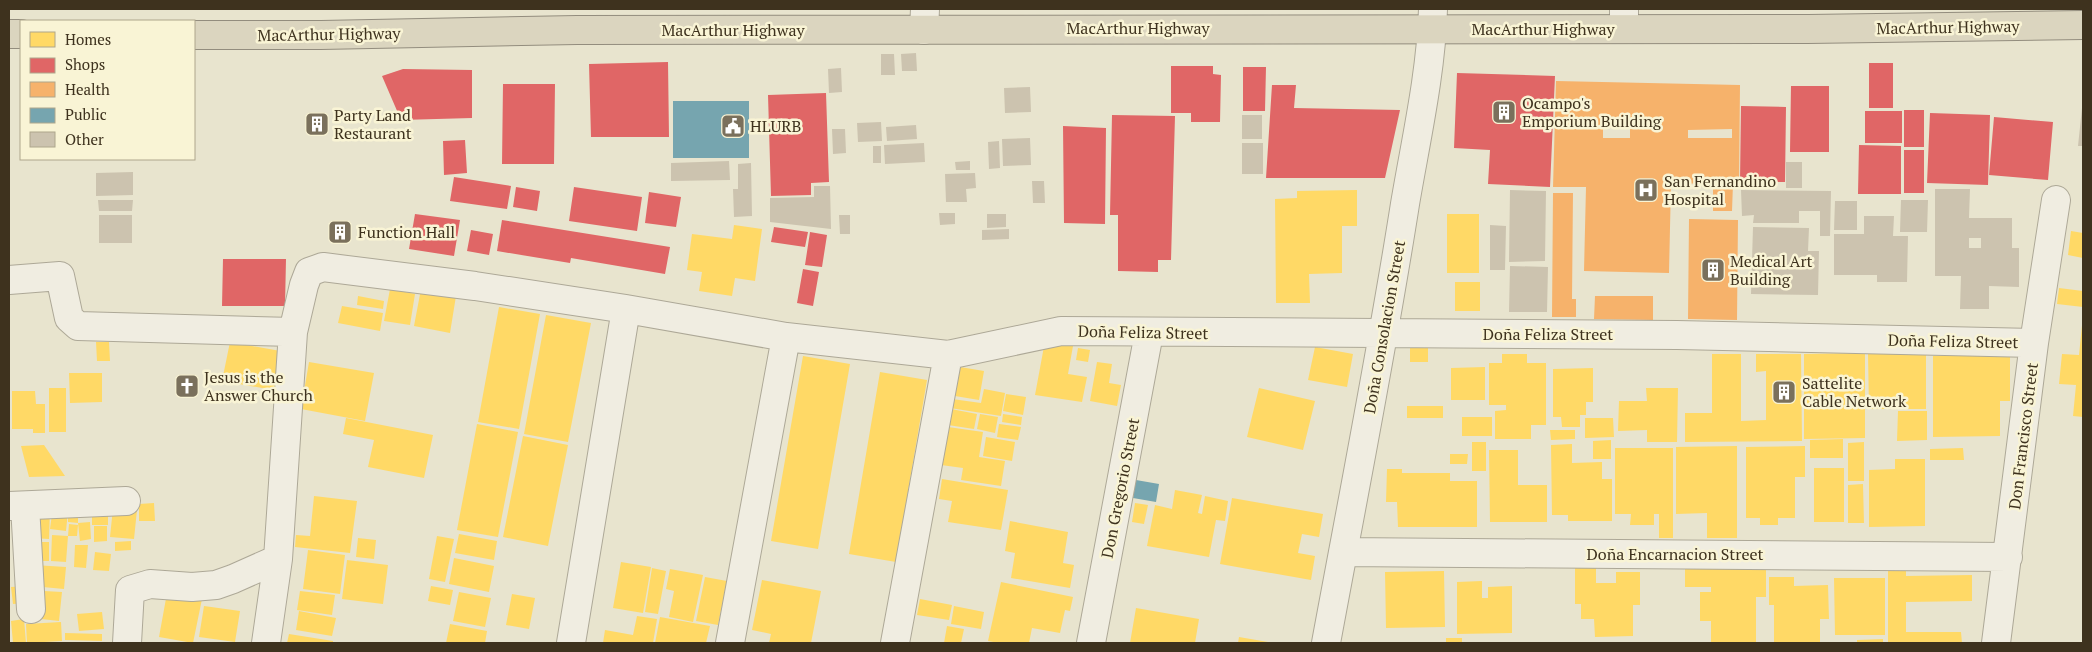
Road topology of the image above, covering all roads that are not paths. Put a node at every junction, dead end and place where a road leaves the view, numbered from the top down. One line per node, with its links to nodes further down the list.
1 (925, 19): 2 (highway, MacArthur Highway); 5 (highway, MacArthur Highway)
2 (1433, 19): 3 (highway, MacArthur Highway); 11 (street, Doña Consolacion Street)
3 (1624, 19): 4 (highway, MacArthur Highway)
4 (2083, 26)
5 (195, 35)
6 (2056, 200): 13 (street, Don Francisco Street)
7 (9, 280): 9 (street)
8 (626, 309): 9 (street, Doña Feliza Street); 12 (street, Doña Feliza Street); 23 (street)
9 (293, 332): 19 (street)
10 (1149, 333): 11 (street, Doña Feliza Street); 14 (street, Doña Feliza Street); 26 (street, Don Gregorio Street)
11 (1385, 333): 13 (street, Doña Feliza Street); 17 (street, Doña Consolacion Street)
12 (786, 337): 14 (street, Doña Feliza Street); 24 (street)
13 (2034, 343): 18 (street, Don Francisco Street)
14 (948, 355): 25 (street)
15 (126, 501): 16 (street)
16 (17, 506): 20 (street)
17 (1343, 552): 18 (street, Doña Encarnacion Street); 27 (street, Doña Consolacion Street)
18 (2008, 557): 28 (street, Don Francisco Street)
19 (278, 559): 21 (street); 22 (street)
20 (31, 609)
21 (127, 643)
22 (266, 643)
23 (571, 643)
24 (730, 643)
25 (895, 643)
26 (1091, 643)
27 (1326, 643)
28 (1996, 643)

